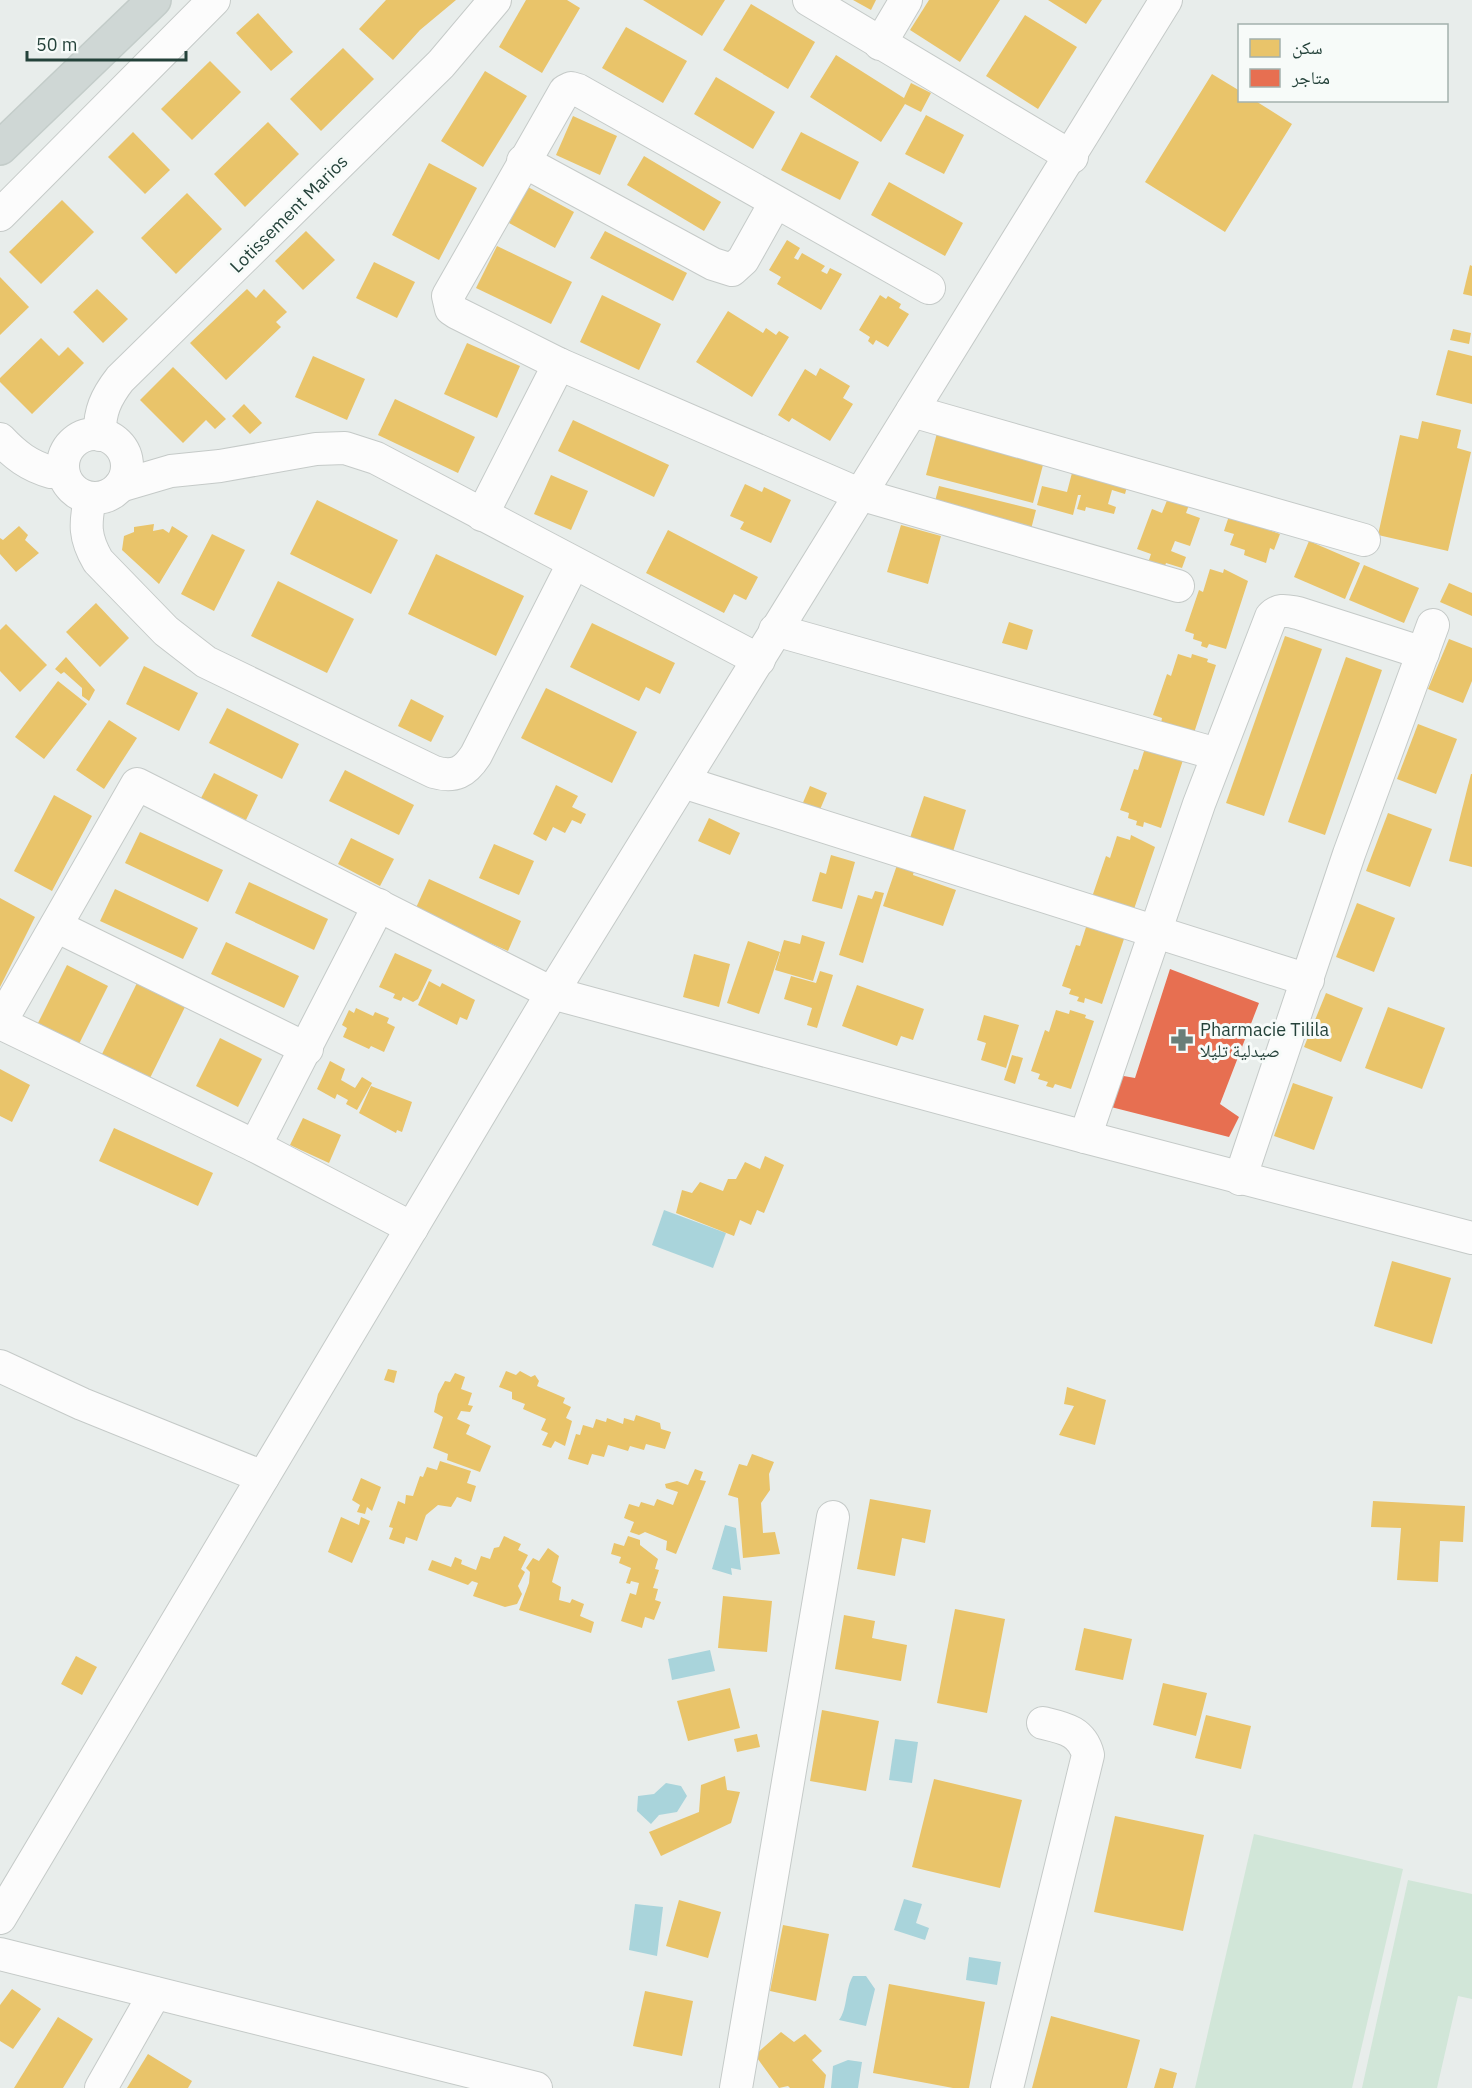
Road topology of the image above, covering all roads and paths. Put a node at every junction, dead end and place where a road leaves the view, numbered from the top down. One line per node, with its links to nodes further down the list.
1 (153, 0): 8 (main road)
2 (214, 0): 12 (street)
3 (495, 0): 16 (street, Lotissement Marios)
4 (809, 0): 7 (street)
5 (906, 0): 7 (street)
6 (1167, 0): 9 (street)
7 (880, 44): 9 (street)
8 (0, 148)
9 (1072, 157): 15 (street)
10 (523, 161): 11 (street); 11 (street); 14 (street)
11 (775, 203): 13 (street)
12 (0, 215)
13 (929, 288)
14 (559, 364): 20 (street); 22 (street)
15 (912, 411): 20 (street); 23 (street)
16 (100, 435): 18 (street); 19 (street)
17 (0, 439): 18 (street)
18 (63, 466): 21 (street)
19 (120, 486): 21 (street); 22 (street)
20 (859, 494): 25 (street); 26 (street)
21 (90, 498): 24 (street)
22 (482, 515): 24 (street)
23 (1364, 540)
24 (573, 564): 27 (street)
25 (1178, 586)
26 (775, 630): 27 (street); 28 (street)
27 (759, 660): 29 (street)
28 (1217, 754): 32 (street); 33 (street)
29 (683, 782): 32 (street); 34 (street)
30 (379, 905): 31 (street); 34 (street); 35 (street)
31 (56, 926): 35 (street); 37 (street)
32 (1155, 933): 33 (street); 36 (street)
33 (1308, 980): 38 (street)
34 (552, 993): 36 (street); 39 (street)
35 (307, 1048): 37 (street)
36 (1085, 1137): 38 (street)
37 (255, 1146): 39 (street)
38 (1240, 1179): 40 (street)
39 (412, 1228): 42 (street)
40 (1472, 1238)
41 (0, 1366): 42 (street)
42 (263, 1477): 45 (street)
43 (833, 1517): 50 (street)
44 (1043, 1723): 51 (street)
45 (0, 1918)
46 (0, 1954): 47 (street)
47 (155, 1993): 48 (street); 49 (street)
48 (101, 2088)
49 (536, 2088)
50 (736, 2088)
51 (1007, 2088)

